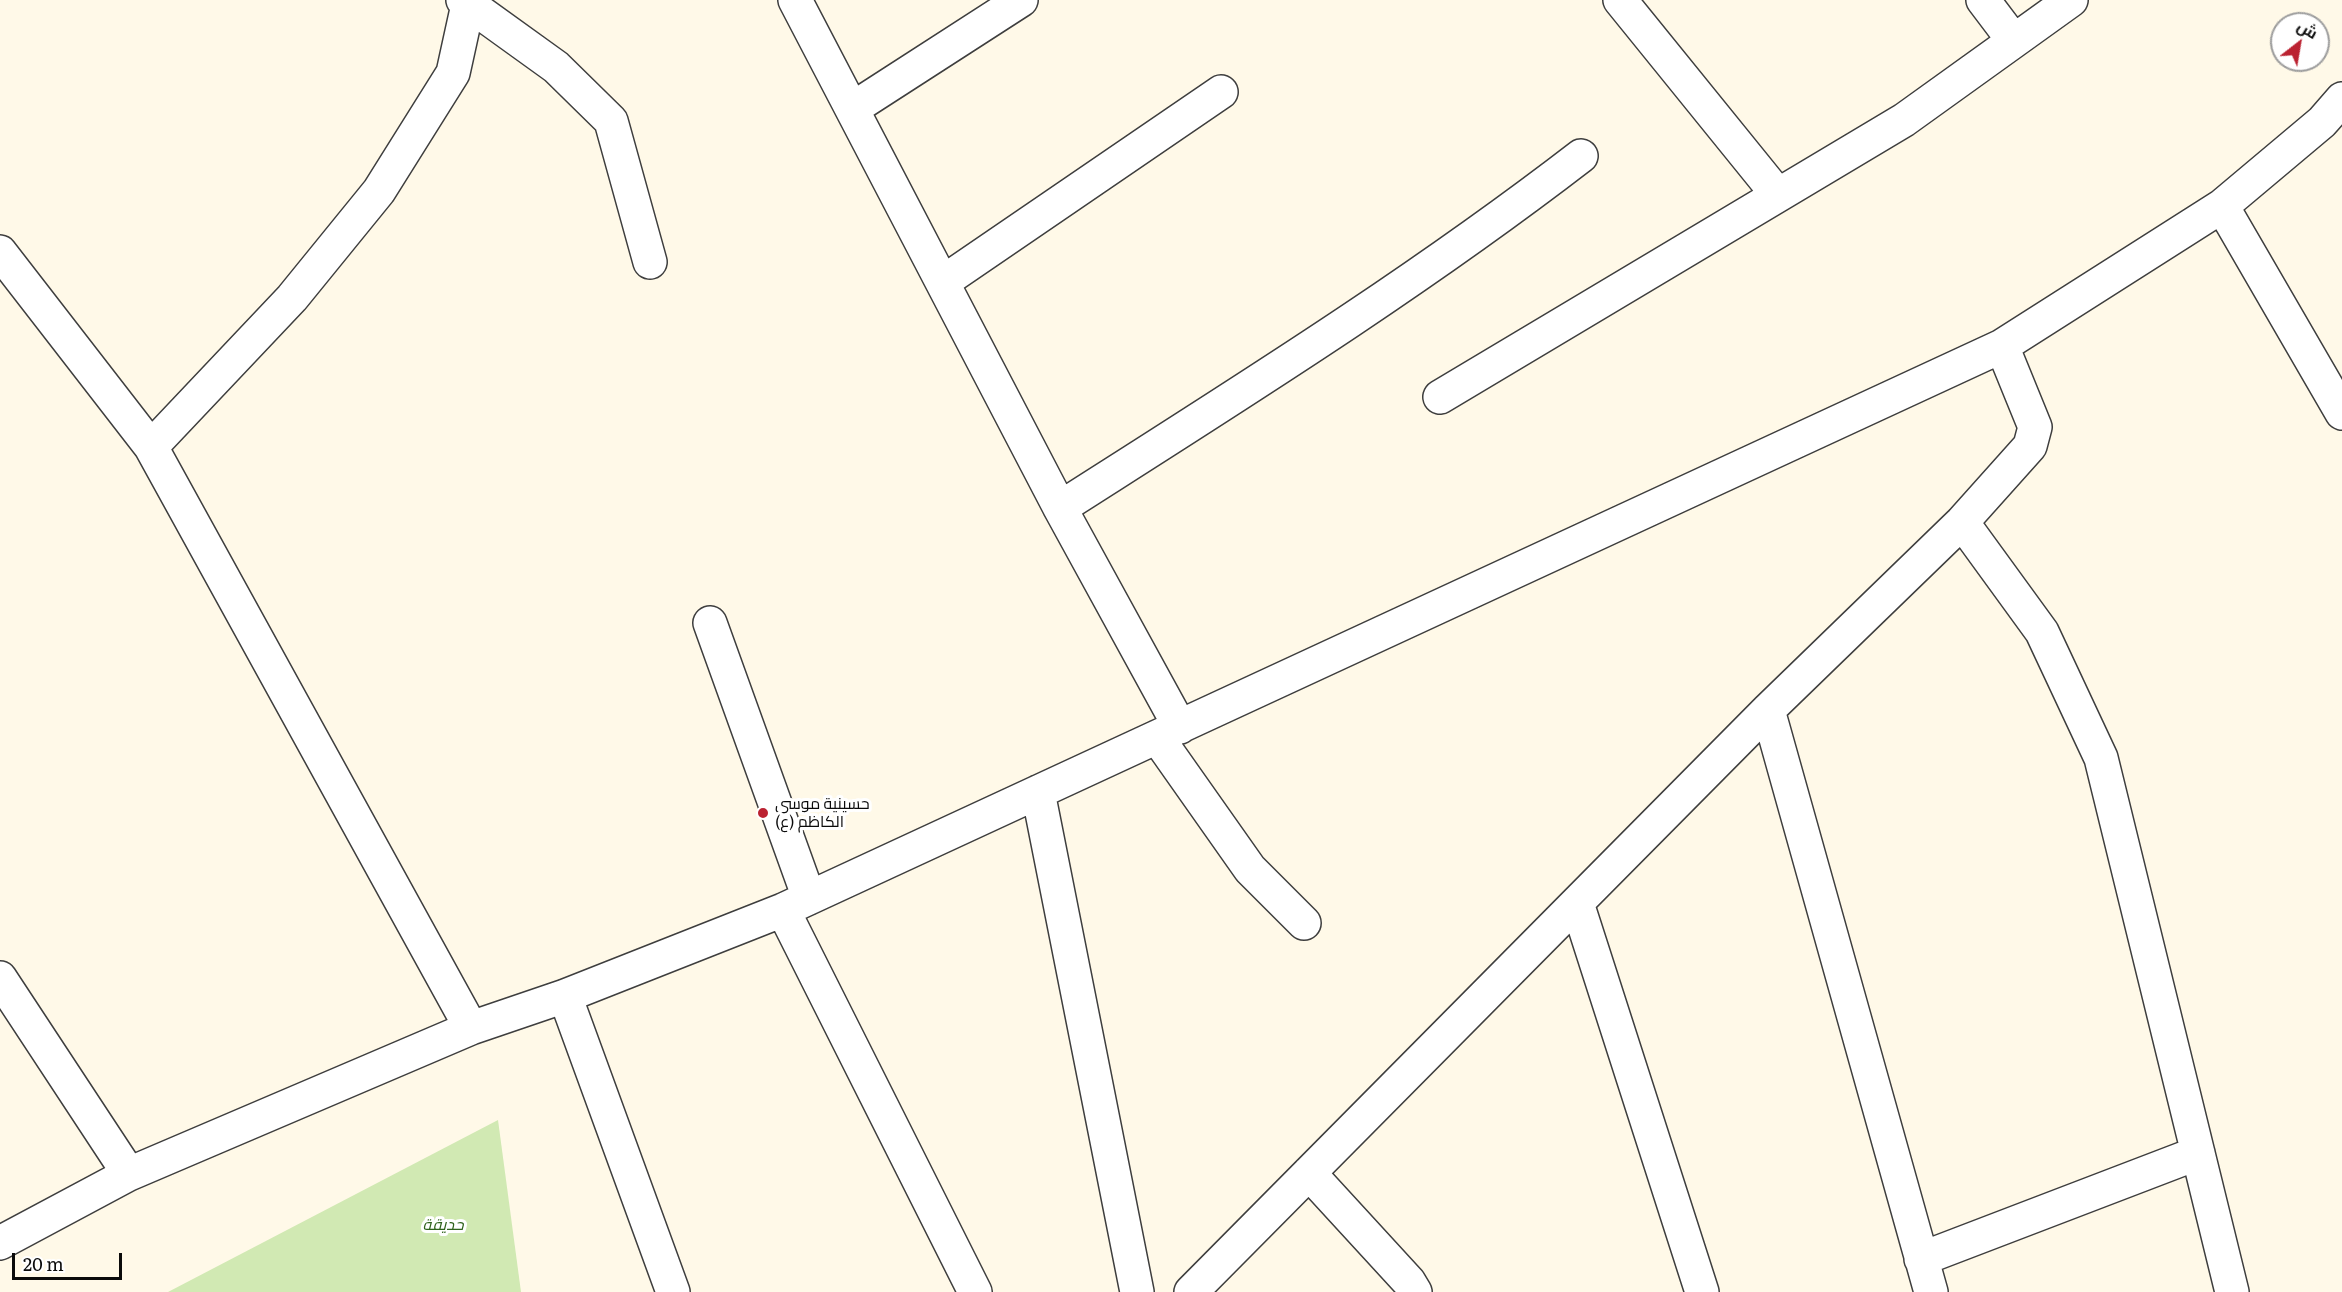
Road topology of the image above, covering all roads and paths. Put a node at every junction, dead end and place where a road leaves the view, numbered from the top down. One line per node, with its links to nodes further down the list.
1 (795, 0): 10 (street)
2 (1021, 0): 10 (street)
3 (1620, 0): 12 (street)
4 (1983, 0): 7 (street)
5 (2071, 0): 7 (street)
6 (473, 2): 15 (street); 20 (street)
7 (2014, 41): 12 (street)
8 (1221, 92): 16 (street)
9 (2342, 99): 13 (street)
10 (852, 109): 16 (street)
11 (1581, 156): 21 (street)
12 (1778, 195): 18 (street)
13 (2222, 206): 17 (street); 19 (street)
14 (0, 252): 20 (street)
15 (650, 262)
16 (943, 282): 21 (street)
17 (2002, 346): 22 (street); 25 (street)
18 (1440, 397)
19 (2342, 413)
20 (151, 447): 32 (street)
21 (1060, 508): 25 (street)
22 (1962, 522): 24 (street); 33 (street)
23 (710, 623): 28 (street)
24 (1768, 710): 27 (street); 37 (street)
25 (1169, 732): 26 (street); 29 (street)
26 (1038, 792): 28 (street); 40 (street)
27 (1577, 903): 34 (street); 43 (street)
28 (796, 904): 31 (street); 39 (street)
29 (1304, 923)
30 (0, 978): 35 (street)
31 (565, 996): 32 (street); 38 (street)
32 (471, 1028): 35 (street)
33 (2198, 1153): 37 (street); 45 (street)
34 (1309, 1173): 41 (street); 42 (street)
35 (129, 1174): 36 (street)
36 (0, 1243)
37 (1921, 1259): 44 (street)
38 (673, 1292)
39 (975, 1292)
40 (1137, 1292)
41 (1191, 1292)
42 (1415, 1292)
43 (1702, 1292)
44 (1930, 1292)
45 (2232, 1292)

